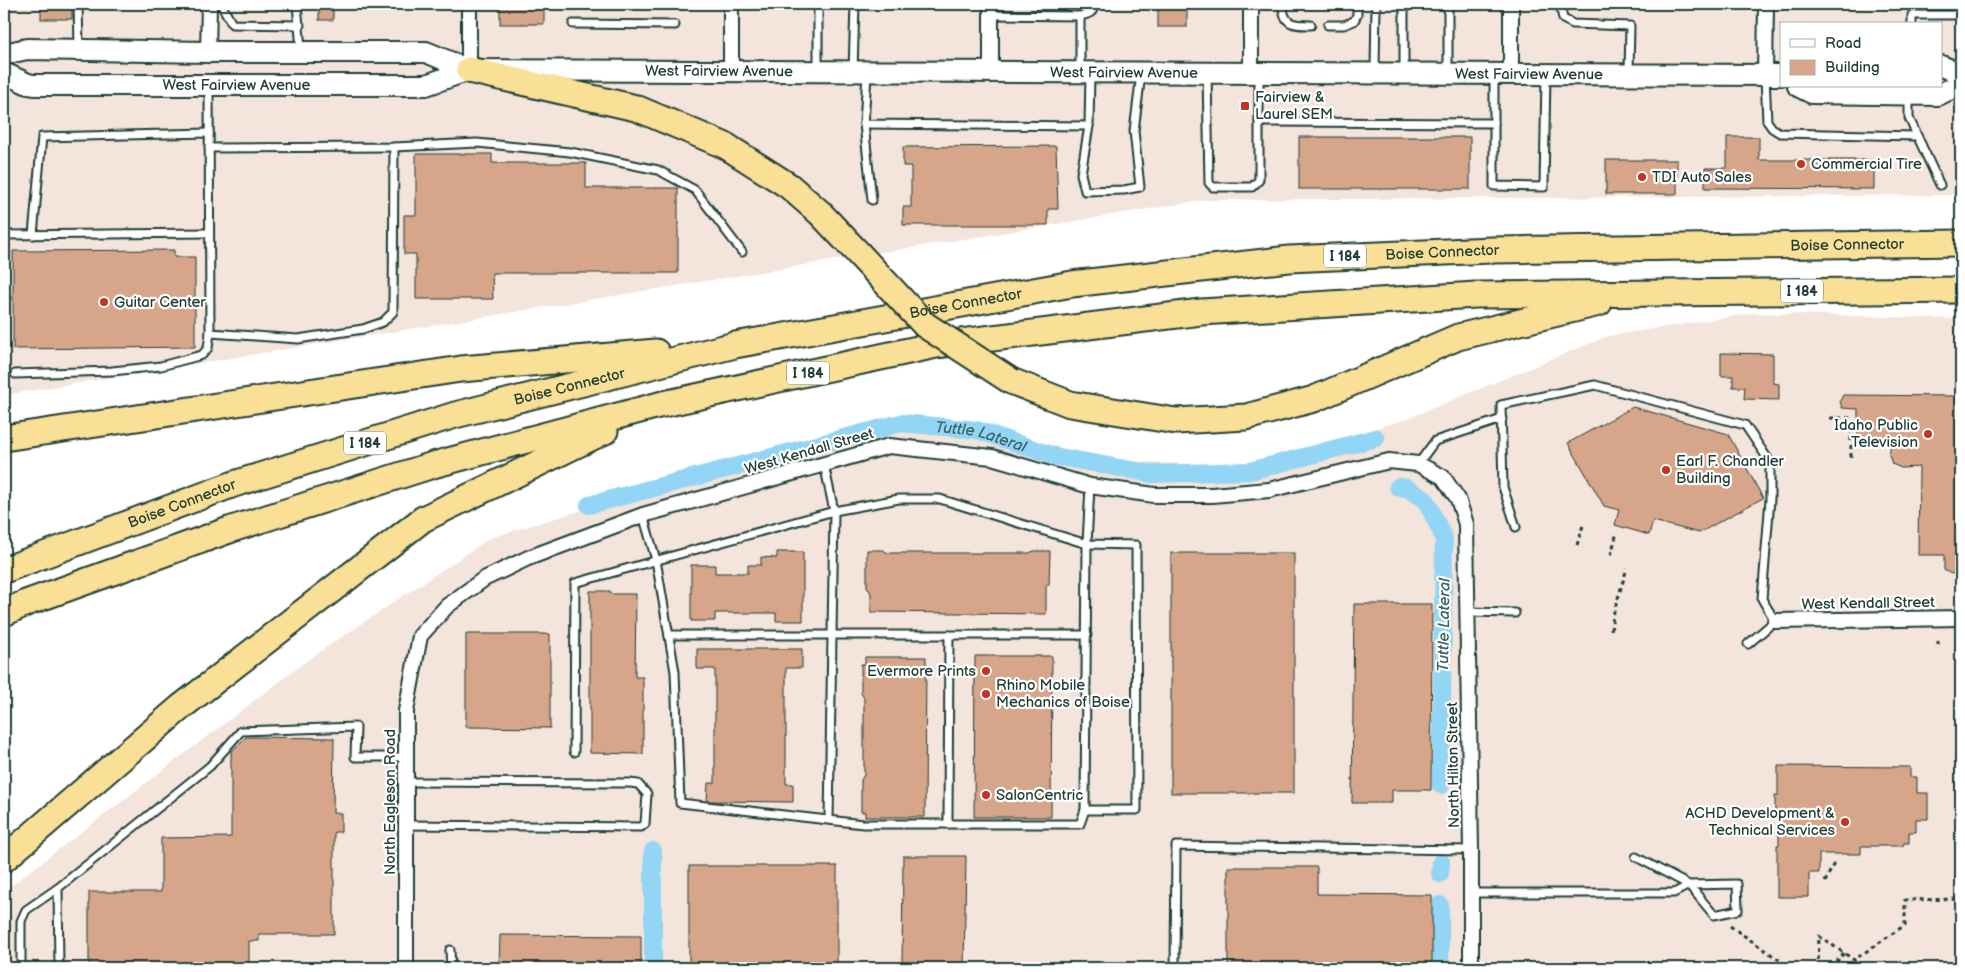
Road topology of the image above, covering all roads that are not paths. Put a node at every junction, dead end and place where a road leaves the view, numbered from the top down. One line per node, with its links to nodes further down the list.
1 (78, 4): 28 (lane)
2 (209, 4): 29 (street)
3 (220, 4): 24 (lane)
4 (297, 4): 24 (lane)
5 (469, 4): 33 (street)
6 (731, 4): 34 (street)
7 (818, 4): 35 (lane)
8 (855, 4): 36 (lane)
9 (1094, 4): 21 (lane)
10 (1251, 4): 42 (street)
11 (1283, 4): 26 (lane)
12 (1357, 4): 27 (lane)
13 (1376, 4): 43 (lane)
14 (1404, 4): 44 (lane)
15 (1448, 4): 45 (lane)
16 (1511, 4): 46 (street)
17 (1560, 4): 49 (lane)
18 (1766, 4): 50 (street)
19 (991, 9): 21 (lane); 37 (street)
20 (1961, 15): 22 (lane)
21 (1080, 16): 38 (lane)
22 (1912, 22)
23 (573, 24): 25 (lane)
24 (300, 25): 30 (lane)
25 (675, 25)
26 (1311, 25)
27 (1328, 25)
28 (79, 50): 29 (main road, West Fairview Avenue); 31 (main road, West Fairview Avenue)
29 (208, 52): 30 (main road, West Fairview Avenue)
30 (301, 52): 33 (main road, West Fairview Avenue)
31 (4, 54)
32 (1942, 66): 48 (main road)
33 (469, 70): 34 (main road, West Fairview Avenue); 52 (main road, West Fairview Avenue); 71 (highway, bridge)
34 (731, 71): 35 (main road, West Fairview Avenue)
35 (818, 71): 36 (main road, West Fairview Avenue)
36 (860, 71): 37 (main road, West Fairview Avenue); 57 (lane)
37 (991, 72): 38 (main road, West Fairview Avenue)
38 (1085, 72): 39 (main road, West Fairview Avenue); 58 (lane)
39 (1141, 72): 41 (main road, West Fairview Avenue); 58 (lane)
40 (4, 73): 52 (main road, West Fairview Avenue)
41 (1207, 73): 42 (main road, West Fairview Avenue); 55 (lane)
42 (1255, 73): 43 (main road, West Fairview Avenue); 55 (lane)
43 (1375, 74): 44 (main road, West Fairview Avenue)
44 (1404, 74): 45 (main road, West Fairview Avenue)
45 (1448, 74): 46 (main road, West Fairview Avenue)
46 (1502, 74): 47 (main road, West Fairview Avenue); 56 (lane)
47 (1546, 74): 49 (main road, West Fairview Avenue); 56 (lane)
48 (1961, 74)
49 (1629, 75): 50 (main road, West Fairview Avenue)
50 (1776, 76): 60 (lane)
51 (1961, 84): 54 (main road)
52 (209, 85): 59 (lane)
53 (1802, 88): 54 (main road)
54 (1909, 95): 60 (lane)
55 (1259, 122): 56 (lane)
56 (1494, 123)
57 (864, 124): 58 (lane); 64 (lane)
58 (1089, 126)
59 (209, 133): 62 (lane); 67 (lane)
60 (1916, 136): 63 (lane)
61 (394, 146): 62 (lane); 69 (lane); 72 (lane)
62 (210, 148): 65 (lane)
63 (1940, 185)
64 (872, 200)
65 (210, 233): 67 (lane); 72 (lane)
66 (4, 235): 67 (lane)
67 (33, 235)
68 (1961, 243): 73 (highway, Boise Connector / I 184)
69 (742, 252)
70 (1961, 290): 71 (highway, I 184)
71 (1642, 292): 75 (highway, I 184)
72 (210, 333): 74 (lane)
73 (735, 345): 77 (highway); 87 (highway, Boise Connector / I 184)
74 (15, 374)
75 (659, 405): 90 (highway, I 184); 108 (highway)
76 (1502, 419): 79 (lane); 84 (lane); 92 (lane)
77 (4, 438)
78 (824, 464): 81 (street, West Kendall Street); 82 (lane); 83 (street, West Kendall Street)
79 (1418, 464): 80 (street, West Kendall Street); 81 (street, West Kendall Street)
80 (1443, 477): 88 (street, North Hilton Street)
81 (1090, 486): 85 (lane)
82 (834, 511): 85 (lane); 86 (lane); 94 (lane)
83 (643, 515): 86 (lane); 97 (street, West Kendall Street)
84 (1516, 527)
85 (1087, 544): 96 (lane); 102 (lane)
86 (656, 560): 93 (lane); 99 (lane)
87 (4, 570)
88 (1467, 612): 89 (lane); 106 (street, North Hilton Street)
89 (1515, 612)
90 (4, 613)
91 (1961, 618): 92 (street, West Kendall Street)
92 (1775, 621): 98 (lane)
93 (669, 635): 94 (lane); 103 (lane)
94 (831, 635): 95 (lane); 103 (lane)
95 (949, 635): 96 (lane); 104 (lane)
96 (1087, 635): 102 (lane)
97 (420, 636): 100 (street, North Eagleson Road)
98 (1748, 644)
99 (574, 752)
100 (406, 757): 101 (street, North Eagleson Road); 110 (lane)
101 (406, 782): 105 (street, North Eagleson Road); 105 (lane)
102 (1085, 810): 104 (lane)
103 (829, 820): 104 (lane)
104 (948, 824)
105 (406, 825): 115 (street, North Eagleson Road)
106 (1471, 850): 111 (street, North Hilton Street); 117 (lane)
107 (1636, 857): 109 (lane)
108 (4, 859)
109 (1689, 885): 109 (lane); 111 (lane)
110 (58, 888): 113 (lane); 114 (lane)
111 (1471, 893): 118 (street, North Hilton Street)
112 (450, 950): 116 (lane)
113 (21, 968)
114 (59, 968)
115 (406, 968)
116 (451, 968)
117 (1175, 968)
118 (1471, 968)

